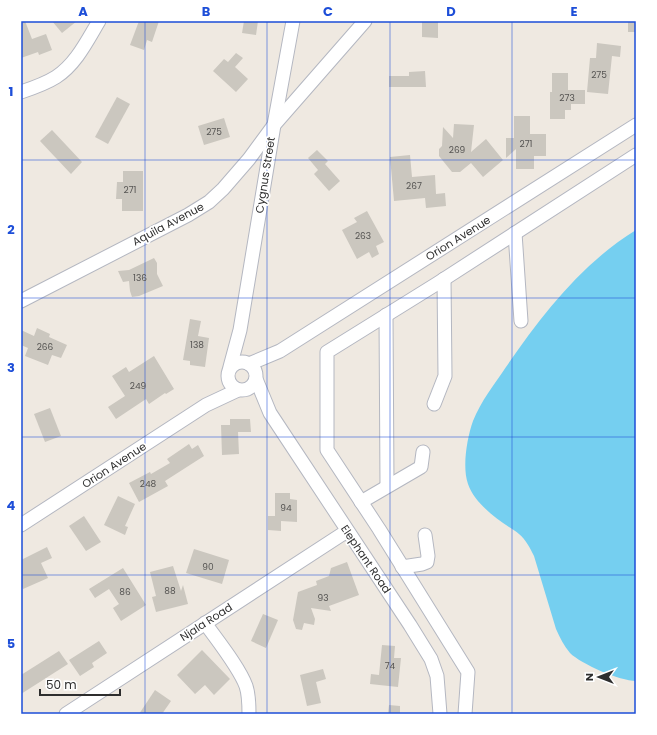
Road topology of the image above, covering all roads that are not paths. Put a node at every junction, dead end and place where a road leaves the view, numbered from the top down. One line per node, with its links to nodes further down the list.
1 (99, 21): 4 (street)
2 (293, 21): 6 (street, Cygnus Street)
3 (365, 21): 6 (street, Aquila Avenue)
4 (21, 92)
5 (636, 125): 14 (street, Orion Avenue)
6 (274, 126): 10 (street, Aquila Avenue); 13 (street, Cygnus Street)
7 (636, 155): 8 (street)
8 (515, 233): 9 (street); 12 (street)
9 (444, 279): 11 (street); 19 (street)
10 (21, 301)
11 (386, 315): 23 (street); 24 (street)
12 (521, 322)
13 (240, 330): 15 (street, Cygnus Street); 16 (street, Cygnus Street)
14 (280, 351): 15 (street, Orion Avenue); 17 (street, Orion Avenue)
15 (247, 363): 16 (street); 17 (street)
16 (229, 374): 18 (street); 20 (street, Orion Avenue)
17 (256, 377): 18 (street); 21 (street, Elephant Road)
18 (241, 390): 20 (street, Orion Avenue); 21 (street, Elephant Road)
19 (434, 404)
20 (206, 405): 25 (street, Orion Avenue)
21 (270, 413): 26 (street, Elephant Road)
22 (423, 452): 23 (street)
23 (387, 486): 24 (street)
24 (361, 502): 28 (street)
25 (21, 524)
26 (347, 531): 29 (street, Njala Road); 32 (street, Elephant Road)
27 (425, 534): 28 (street)
28 (402, 566): 33 (street)
29 (205, 623): 30 (street, Njala Road); 31 (street)
30 (66, 714)
31 (249, 714)
32 (440, 714)
33 (465, 714)

